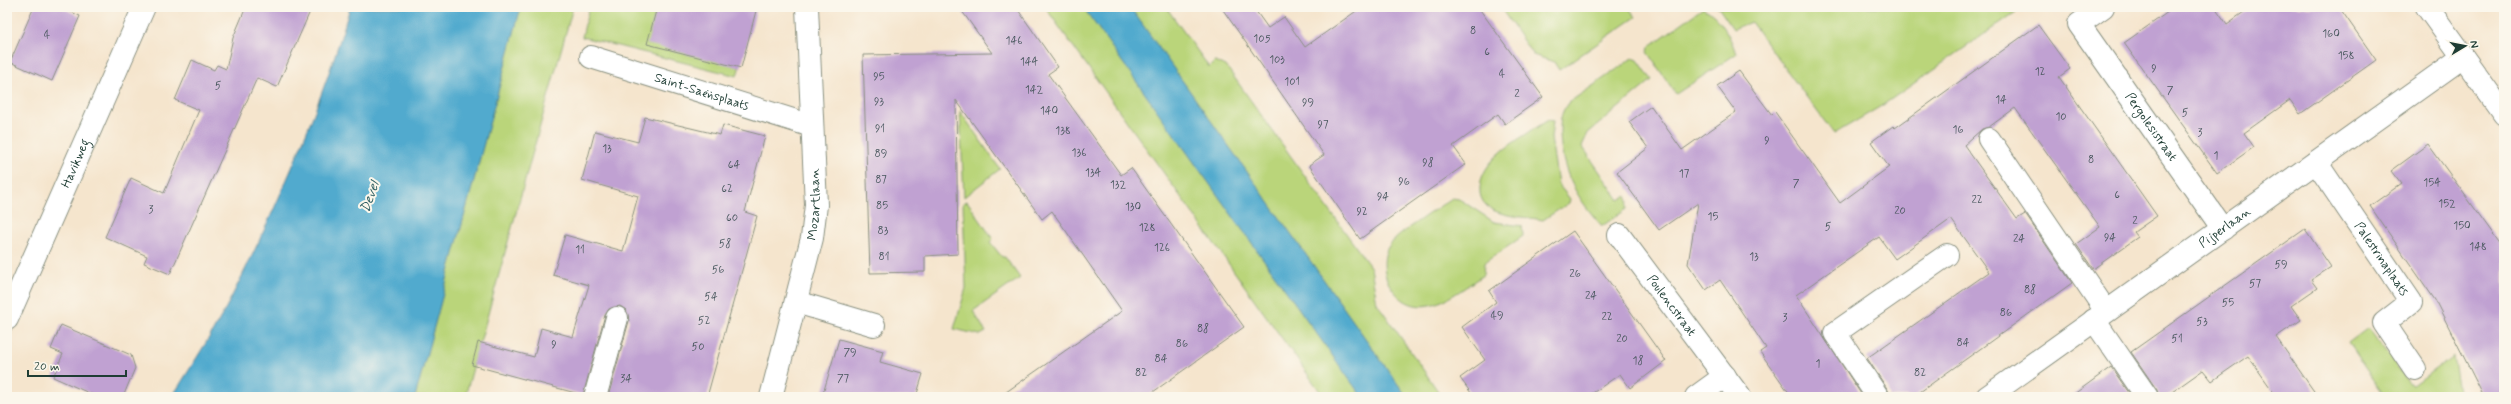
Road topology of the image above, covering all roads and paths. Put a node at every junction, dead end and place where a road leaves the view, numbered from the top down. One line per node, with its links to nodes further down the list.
1 (144, 7): 17 (street, Havikweg)
2 (807, 7): 8 (street, Mozartlaan)
3 (2104, 7): 11 (street, Pergolesistraat)
4 (2427, 7): 6 (street)
5 (591, 57): 8 (street, Saint-Saënsplaats)
6 (2463, 57): 7 (street); 10 (street, Pijperlaan)
7 (2504, 114)
8 (812, 126): 14 (street, Mozartlaan)
9 (1989, 139): 15 (street)
10 (2316, 162): 11 (street, Pijperlaan); 19 (street, Palestrinaplaats)
11 (2223, 229): 15 (street, Pijperlaan)
12 (1619, 235): 20 (street, Poulencstraat)
13 (1948, 255): 25 (street)
14 (796, 302): 18 (street); 22 (street, Mozartlaan)
15 (2100, 316): 26 (street, Pijperlaan); 27 (street)
16 (617, 318): 21 (street)
17 (7, 319)
18 (874, 325)
19 (2415, 368)
20 (1725, 376): 23 (street); 24 (street, Poulencstraat)
21 (594, 397)
22 (771, 397)
23 (1696, 397)
24 (1740, 397)
25 (1878, 397)
26 (1987, 397)
27 (2147, 397)

